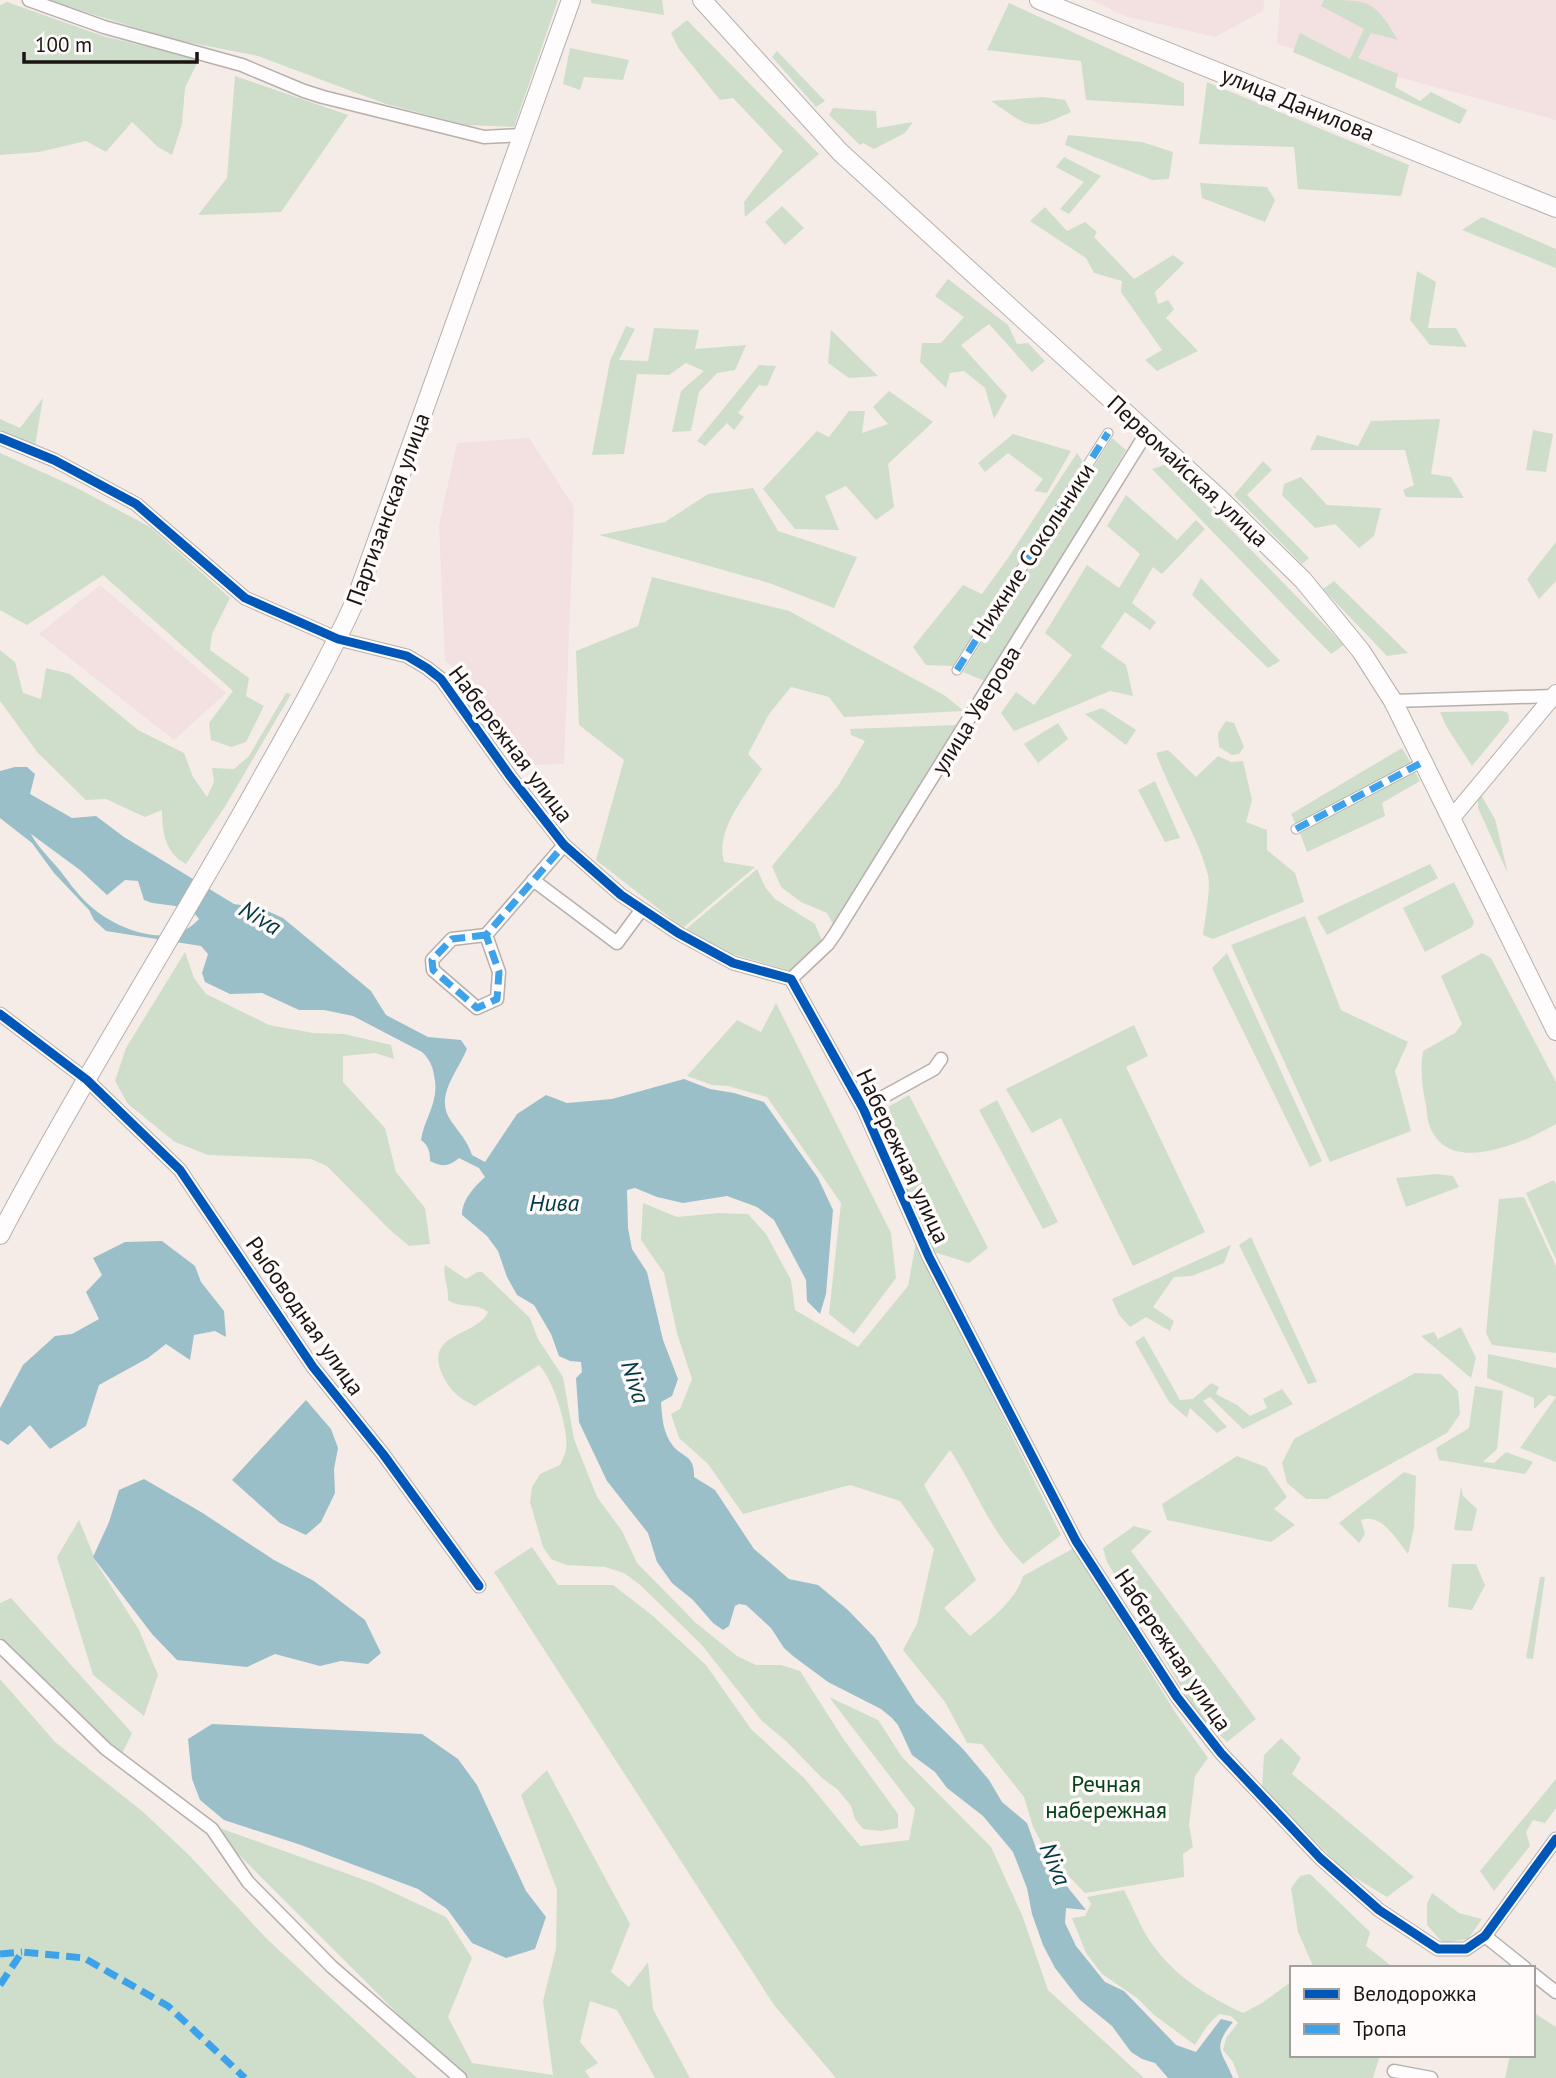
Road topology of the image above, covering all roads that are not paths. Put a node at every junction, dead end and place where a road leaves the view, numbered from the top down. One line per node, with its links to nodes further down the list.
1 (29, 0): 5 (street)
2 (571, 0): 5 (main road, Партизанская улица)
3 (702, 0): 7 (main road, Первомайская улица)
4 (1039, 0): 6 (main road, улица Данилова)
5 (522, 135): 10 (main road, Партизанская улица)
6 (1556, 208)
7 (1147, 432): 13 (main road, Первомайская улица); 21 (street, улица Уверова)
8 (1108, 433): 11 (street, Нижние Сокольники)
9 (0, 438): 10 (street, Набережная улица)
10 (338, 639): 17 (street, Набережная улица); 25 (main road, Партизанская улица)
11 (957, 670)
12 (1555, 694): 13 (street); 15 (street)
13 (1393, 701): 14 (main road, Первомайская улица)
14 (1423, 762): 15 (main road, Первомайская улица); 16 (street)
15 (1451, 819): 23 (main road, Первомайская улица)
16 (1296, 829)
17 (564, 845): 18 (street); 19 (street, Набережная улица)
18 (533, 880): 19 (street); 20 (street)
19 (642, 909): 21 (street, Набережная улица)
20 (486, 935): 20 (street)
21 (791, 979): 26 (street, Набережная улица)
22 (0, 1014): 25 (street, Рыбоводная улица)
23 (1556, 1031)
24 (941, 1059): 26 (street)
25 (87, 1080): 27 (main road, Партизанская улица); 28 (street, Рыбоводная улица)
26 (863, 1108): 31 (street, Набережная улица)
27 (0, 1235)
28 (480, 1586)
29 (0, 1646): 36 (street)
30 (1556, 1839): 31 (street)
31 (1485, 1936): 32 (street)
32 (1522, 1966)
33 (1535, 1976): 34 (street)
34 (1556, 1992)
35 (1394, 2071): 37 (street)
36 (460, 2078)
37 (1431, 2078)

